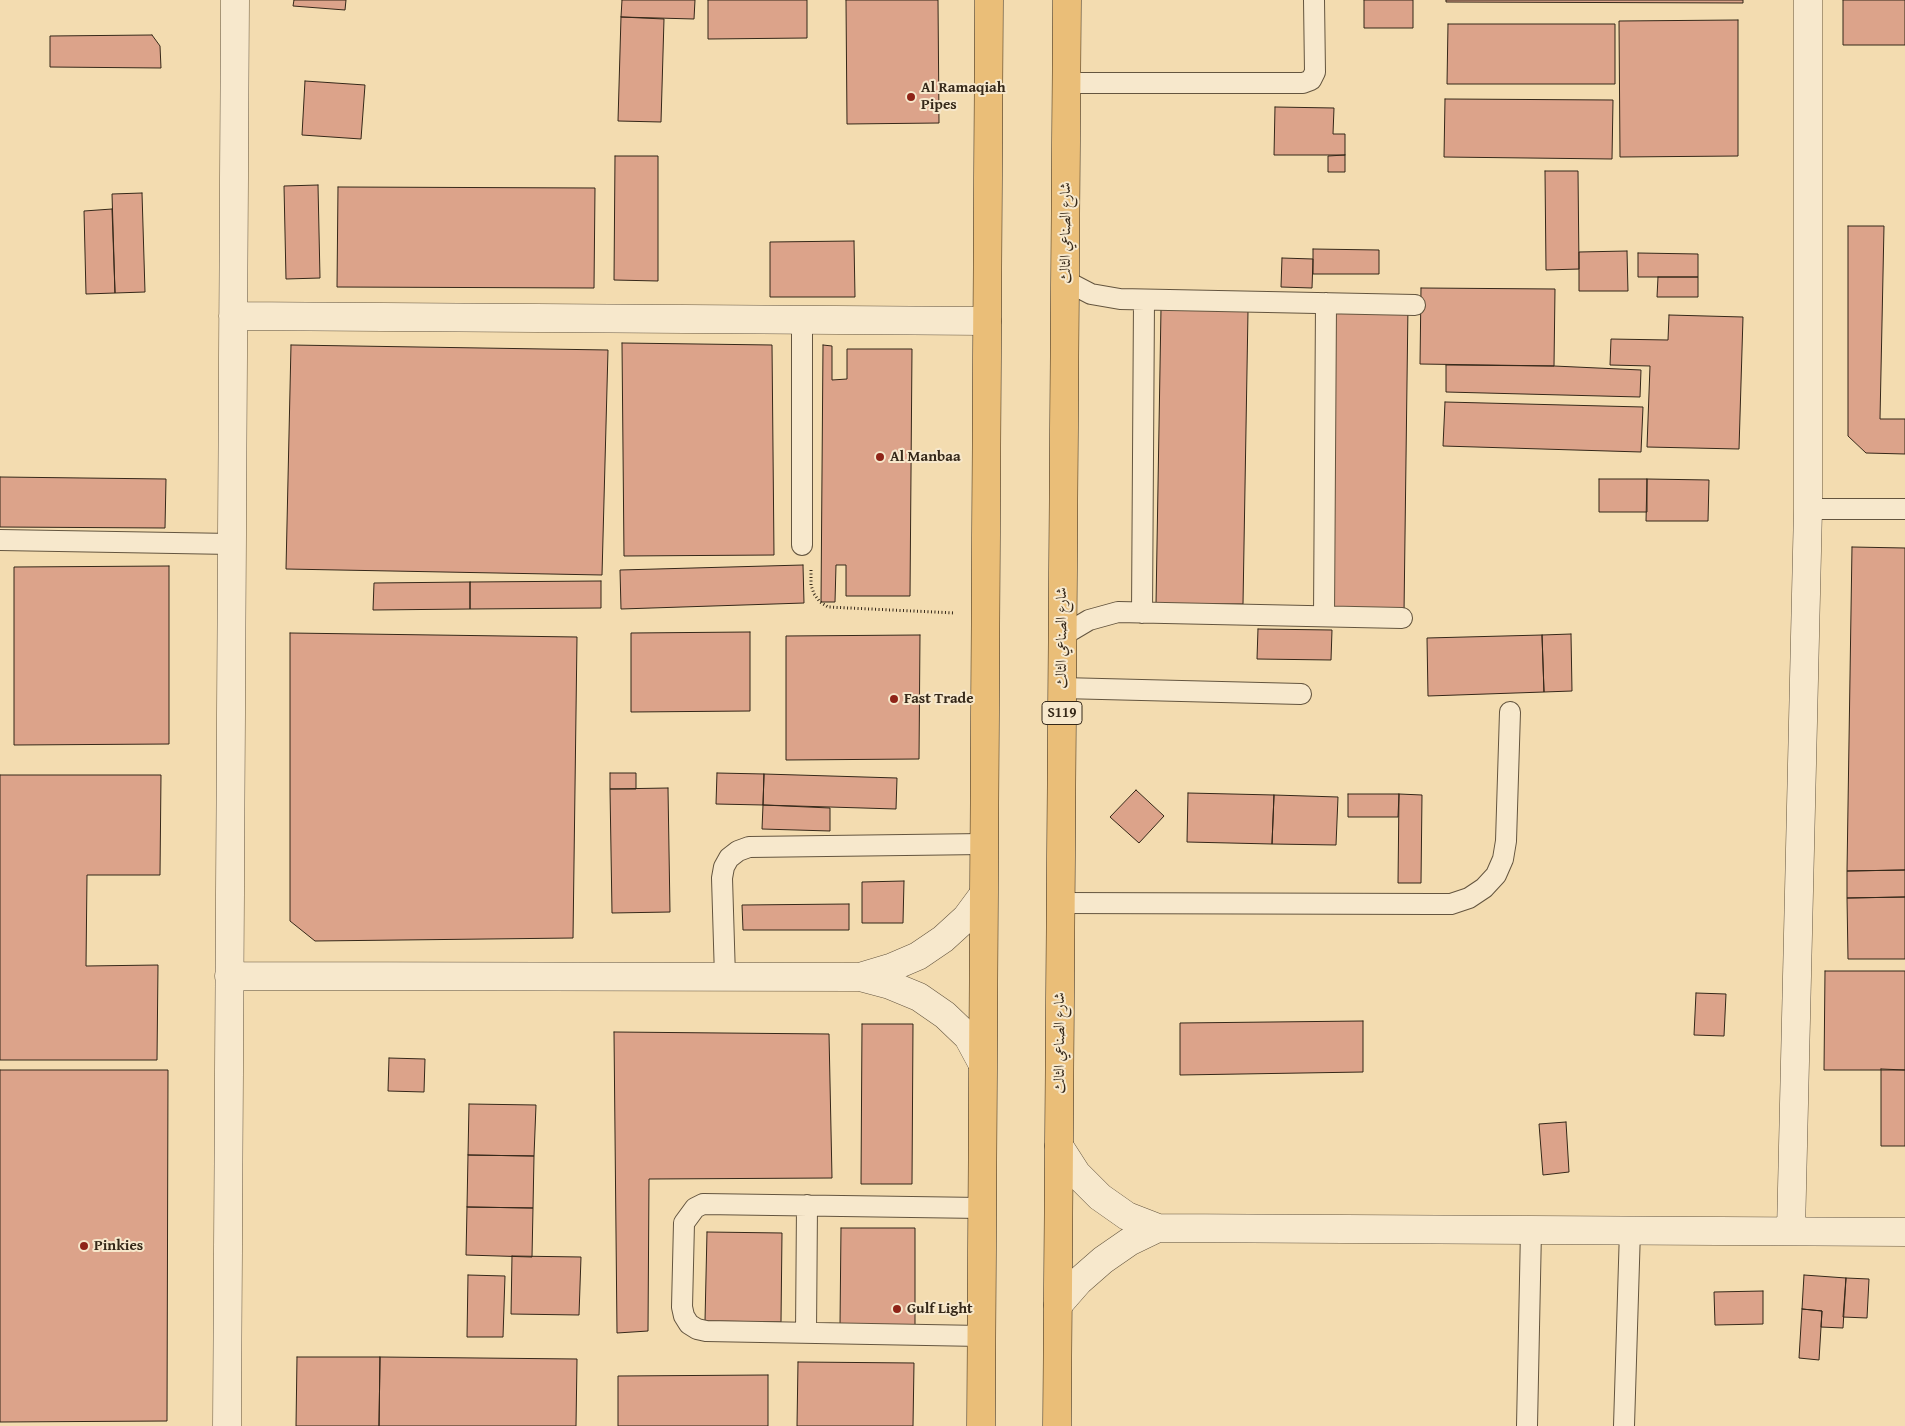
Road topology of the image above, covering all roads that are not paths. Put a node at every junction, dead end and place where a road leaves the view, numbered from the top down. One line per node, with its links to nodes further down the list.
1 (235, 0): 11 (street)
2 (989, 0): 13 (main road)
3 (1067, 0): 6 (main road, شارع الصناعي الثالث / S119)
4 (1314, 0): 6 (lane)
5 (1808, 0): 14 (street)
6 (1066, 83): 7 (main road, شارع الصناعي الثالث / S119)
7 (1066, 281): 8 (lane); 22 (main road, شارع الصناعي الثالث / S119)
8 (1144, 300): 9 (lane); 19 (lane)
9 (1326, 303): 10 (lane); 20 (lane)
10 (1415, 305)
11 (233, 316): 12 (street); 17 (street)
12 (802, 319): 13 (street); 18 (lane)
13 (987, 321): 26 (main road)
14 (1808, 509): 15 (lane); 39 (street)
15 (1905, 509)
16 (0, 540): 17 (lane)
17 (232, 544): 29 (street)
18 (802, 545)
19 (1142, 613): 20 (lane); 22 (lane)
20 (1324, 616): 21 (lane)
21 (1402, 618)
22 (1062, 636): 23 (main road, شارع الصناعي الثالث / S119)
23 (1062, 688): 24 (lane); 28 (main road, شارع الصناعي الثالث / S119)
24 (1301, 694)
25 (1510, 712): 28 (lane)
26 (983, 844): 27 (main road); 30 (lane)
27 (983, 895): 31 (street); 32 (main road)
28 (1061, 903): 33 (main road, شارع الصناعي الثالث / S119)
29 (229, 976): 30 (street); 44 (street)
30 (725, 977): 31 (street)
31 (860, 978): 32 (street)
32 (982, 1063): 35 (main road)
33 (1059, 1146): 36 (street); 41 (main road, شارع الصناعي الثالث / S119)
34 (806, 1205): 35 (lane); 42 (lane); 42 (lane)
35 (981, 1208): 43 (main road)
36 (1158, 1228): 37 (street); 41 (street)
37 (1531, 1230): 38 (street); 47 (lane)
38 (1630, 1230): 39 (street); 48 (lane)
39 (1791, 1231): 40 (street)
40 (1905, 1232)
41 (1058, 1305): 46 (main road, شارع الصناعي الثالث / S119)
42 (806, 1332): 43 (lane)
43 (981, 1336): 45 (main road)
44 (227, 1426)
45 (981, 1426)
46 (1057, 1426)
47 (1527, 1426)
48 (1624, 1426)

